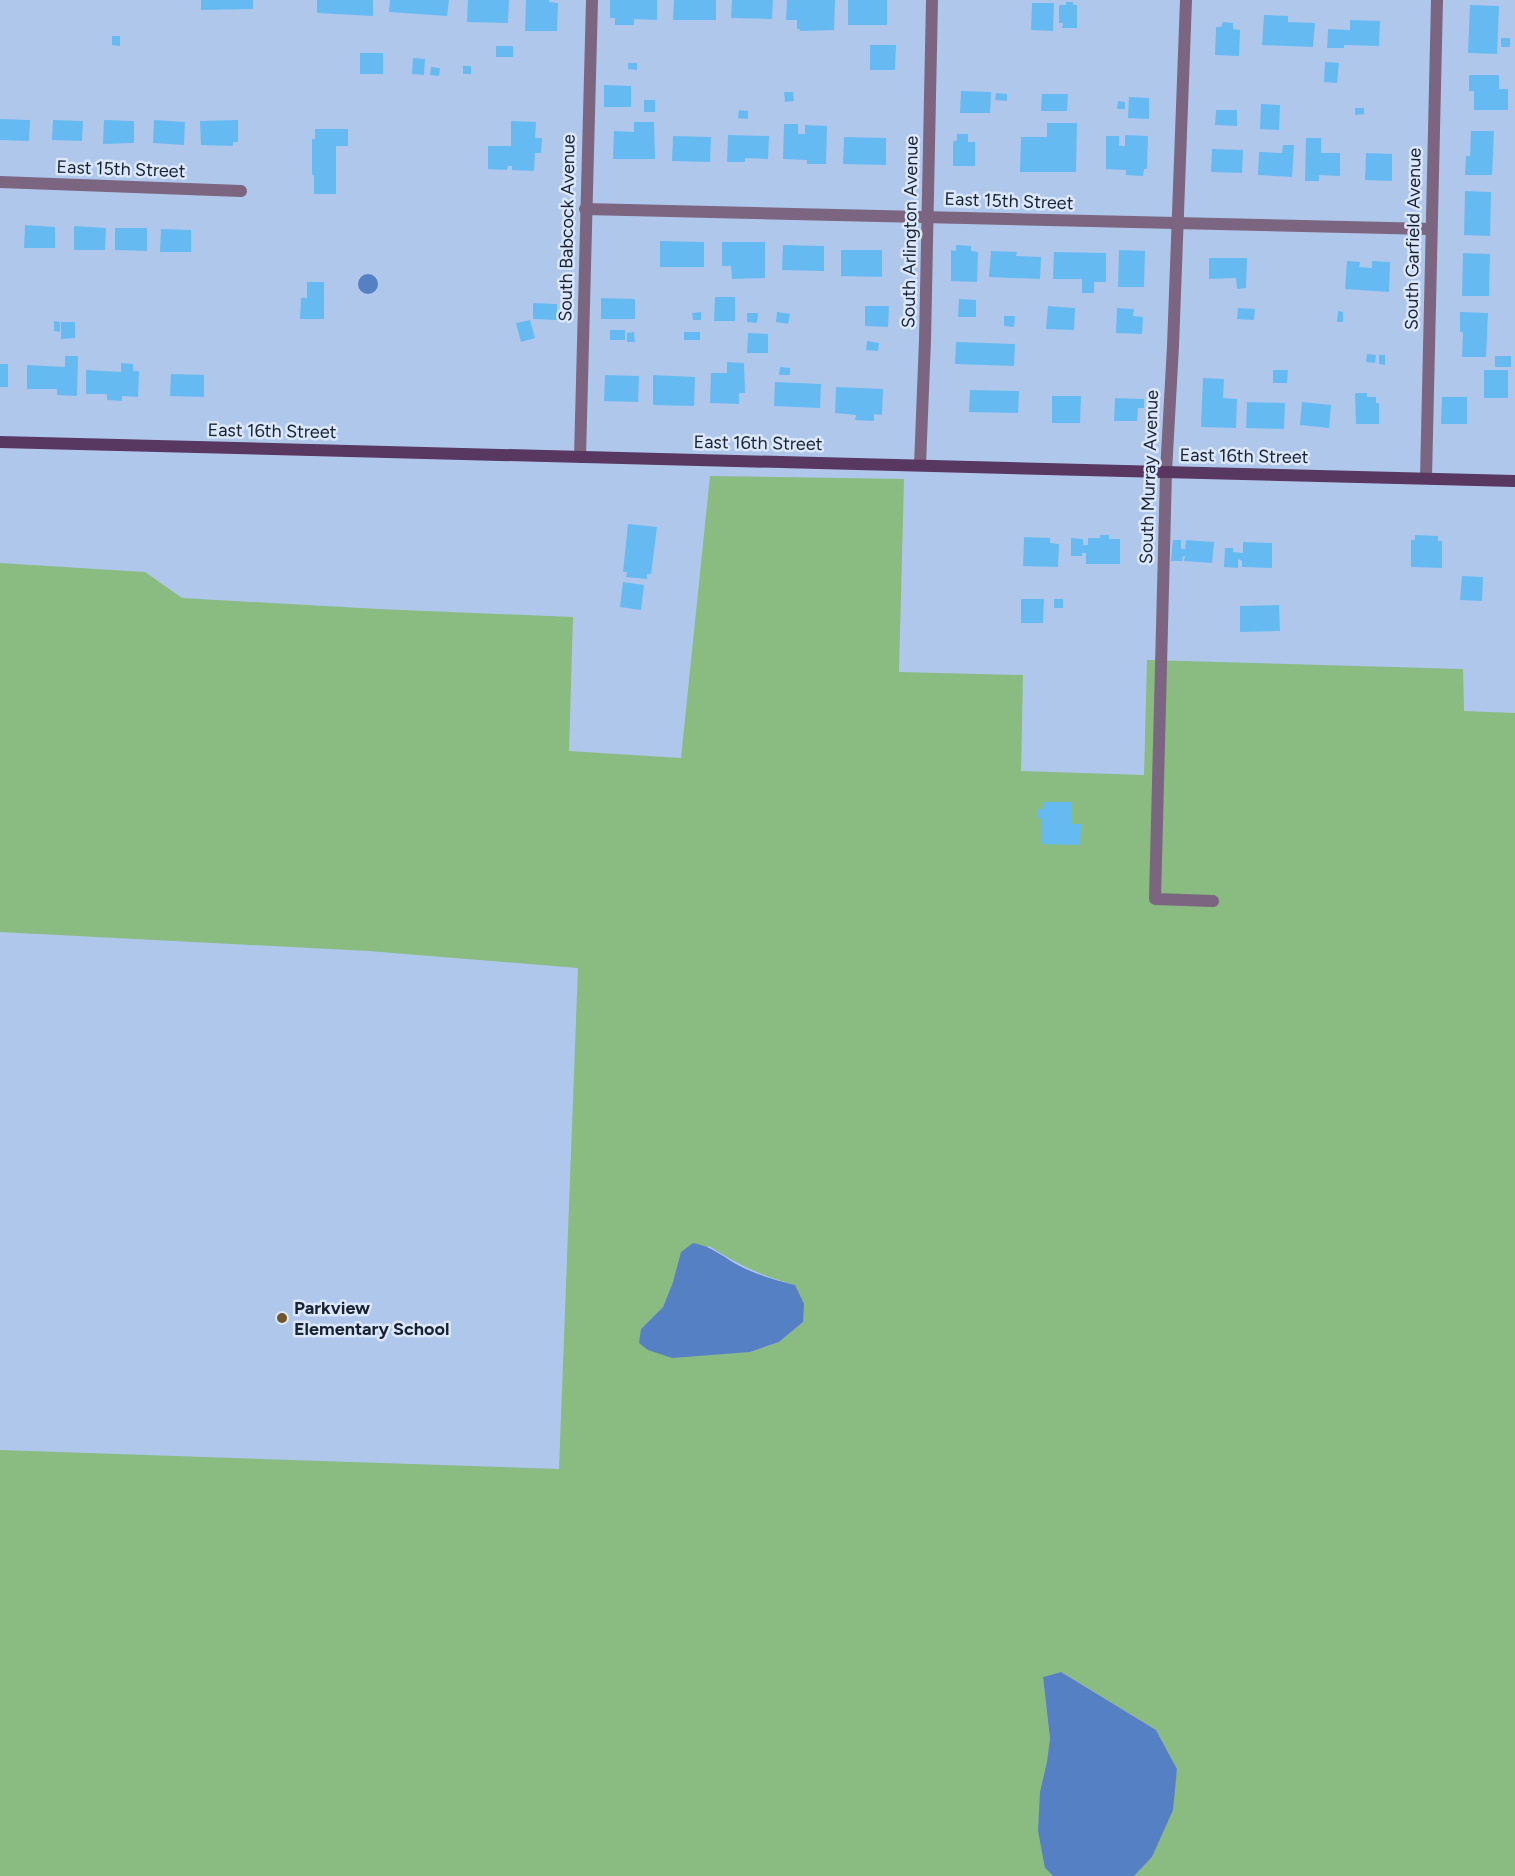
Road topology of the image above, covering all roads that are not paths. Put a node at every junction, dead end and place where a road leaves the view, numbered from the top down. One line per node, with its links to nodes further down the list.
1 (592, 0): 7 (street, South Babcock Avenue)
2 (932, 0): 8 (street, South Arlington Avenue)
3 (1186, 0): 9 (street, South Murray Avenue)
4 (1437, 0): 10 (street, South Garfield Avenue)
5 (0, 182): 6 (street, East 15th Street)
6 (241, 191)
7 (585, 209): 8 (street, East 15th Street); 12 (street, South Babcock Avenue)
8 (928, 216): 9 (street, East 15th Street); 13 (street, South Arlington Avenue)
9 (1177, 224): 10 (street, East 15th Street); 14 (street, South Murray Avenue)
10 (1431, 229): 15 (street, South Garfield Avenue)
11 (0, 442): 12 (street, East 16th Street)
12 (580, 456): 13 (street, East 16th Street)
13 (920, 465): 14 (street, East 16th Street)
14 (1166, 472): 15 (street, East 16th Street); 17 (street, South Murray Avenue)
15 (1426, 478): 16 (street, East 16th Street)
16 (1515, 481)
17 (1213, 902)

